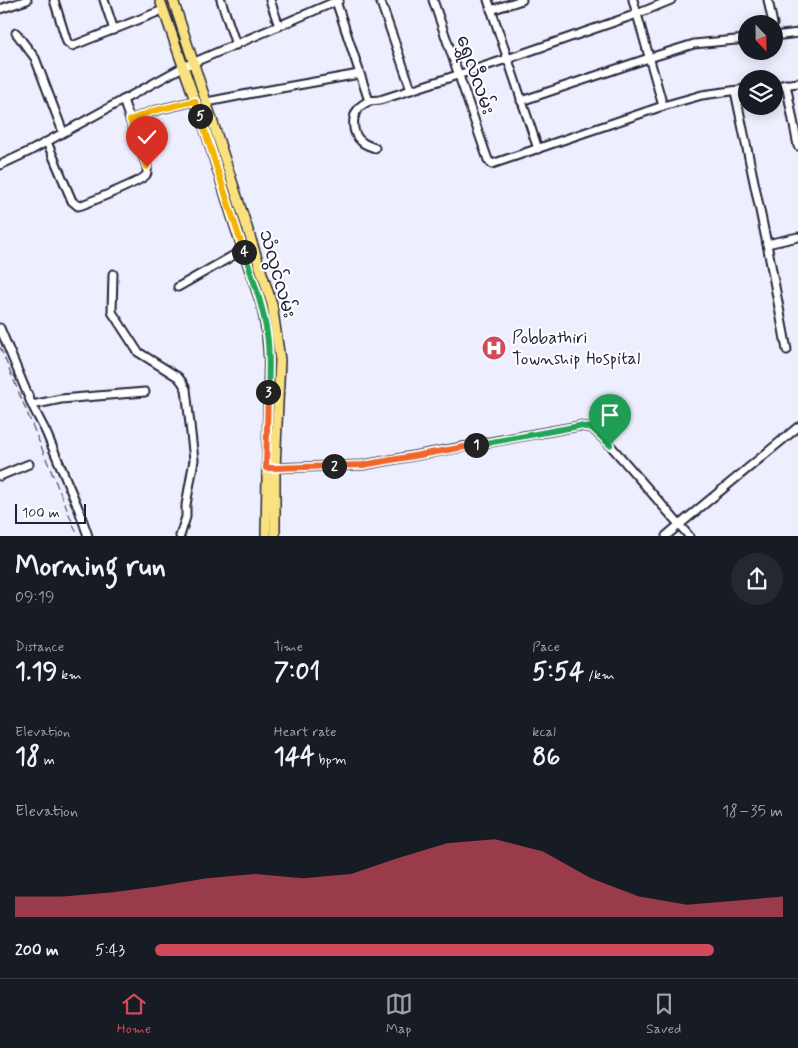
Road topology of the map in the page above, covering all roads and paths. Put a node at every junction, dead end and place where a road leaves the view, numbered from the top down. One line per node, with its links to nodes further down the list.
1 (27, 0): 16 (street)
2 (54, 0): 22 (street)
3 (104, 0): 22 (street)
4 (160, 0): 17 (main road, သံလွင်လမ်း)
5 (173, 0): 30 (main road, သံလွင်လမ်း)
6 (221, 0): 27 (street)
7 (270, 0): 21 (street)
8 (338, 0): 21 (street); 32 (street)
9 (380, 0): 37 (street)
10 (433, 0): 33 (street, ရွှေလီလမ်း)
11 (488, 0): 18 (street)
12 (522, 0): 18 (street)
13 (633, 0): 19 (street)
14 (671, 0): 19 (street)
15 (768, 0): 20 (street)
16 (0, 9)
17 (163, 10): 22 (street); 31 (main road, သံလွင်လမ်း)
18 (491, 10): 29 (street)
19 (637, 14): 28 (street); 29 (street)
20 (771, 15)
21 (279, 26): 27 (street)
22 (114, 30)
23 (16, 33): 48 (street)
24 (798, 33): 25 (street)
25 (783, 35)
26 (738, 40): 28 (street)
27 (236, 44): 30 (street)
28 (649, 58): 42 (street); 45 (street)
29 (507, 59): 33 (street); 42 (street)
30 (194, 62): 31 (street); 43 (main road, သံလွင်လမ်း)
31 (183, 67): 40 (street); 41 (main road, သံလွင်လမ်း)
32 (359, 74): 43 (street); 44 (street)
33 (459, 75): 37 (street); 53 (street, ရွှေလီလမ်း)
34 (798, 83): 36 (street)
35 (783, 84): 36 (street)
36 (786, 84): 51 (street)
37 (412, 90): 44 (street)
38 (738, 90): 39 (street)
39 (735, 91): 45 (street); 56 (street)
40 (124, 100): 46 (street); 48 (street)
41 (195, 101): 46 (street); 47 (main road, သံလွင်လမ်း)
42 (521, 101): 53 (street)
43 (207, 102): 47 (main road, သံလွင်လမ်း)
44 (369, 102): 52 (street)
45 (663, 106): 53 (street)
46 (130, 120): 49 (street)
47 (209, 128): 50 (main road, သံလွင်လမ်း)
48 (64, 132): 49 (street)
49 (46, 142): 54 (street)
50 (215, 146): 57 (main road, သံလွင်လမ်း); 66 (main road, သံလွင်လမ်း)
51 (798, 146)
52 (375, 148)
53 (538, 149)
54 (0, 165)
55 (798, 237): 56 (street)
56 (767, 244): 61 (street)
57 (243, 250): 59 (street); 66 (main road, သံလွင်လမ်း)
58 (114, 274): 70 (street)
59 (178, 287)
60 (0, 328): 63 (street)
61 (787, 350)
62 (145, 392): 63 (street)
63 (32, 405): 69 (street)
64 (798, 427): 68 (street)
65 (29, 464): 67 (street)
66 (271, 468): 68 (street); 71 (main road, သံလွင်လမ်း); 72 (main road, သံလွင်လမ်း)
67 (0, 476)
68 (680, 525): 73 (street); 74 (street)
69 (88, 536)
70 (180, 536)
71 (266, 536)
72 (275, 536)
73 (666, 536)
74 (689, 536)

